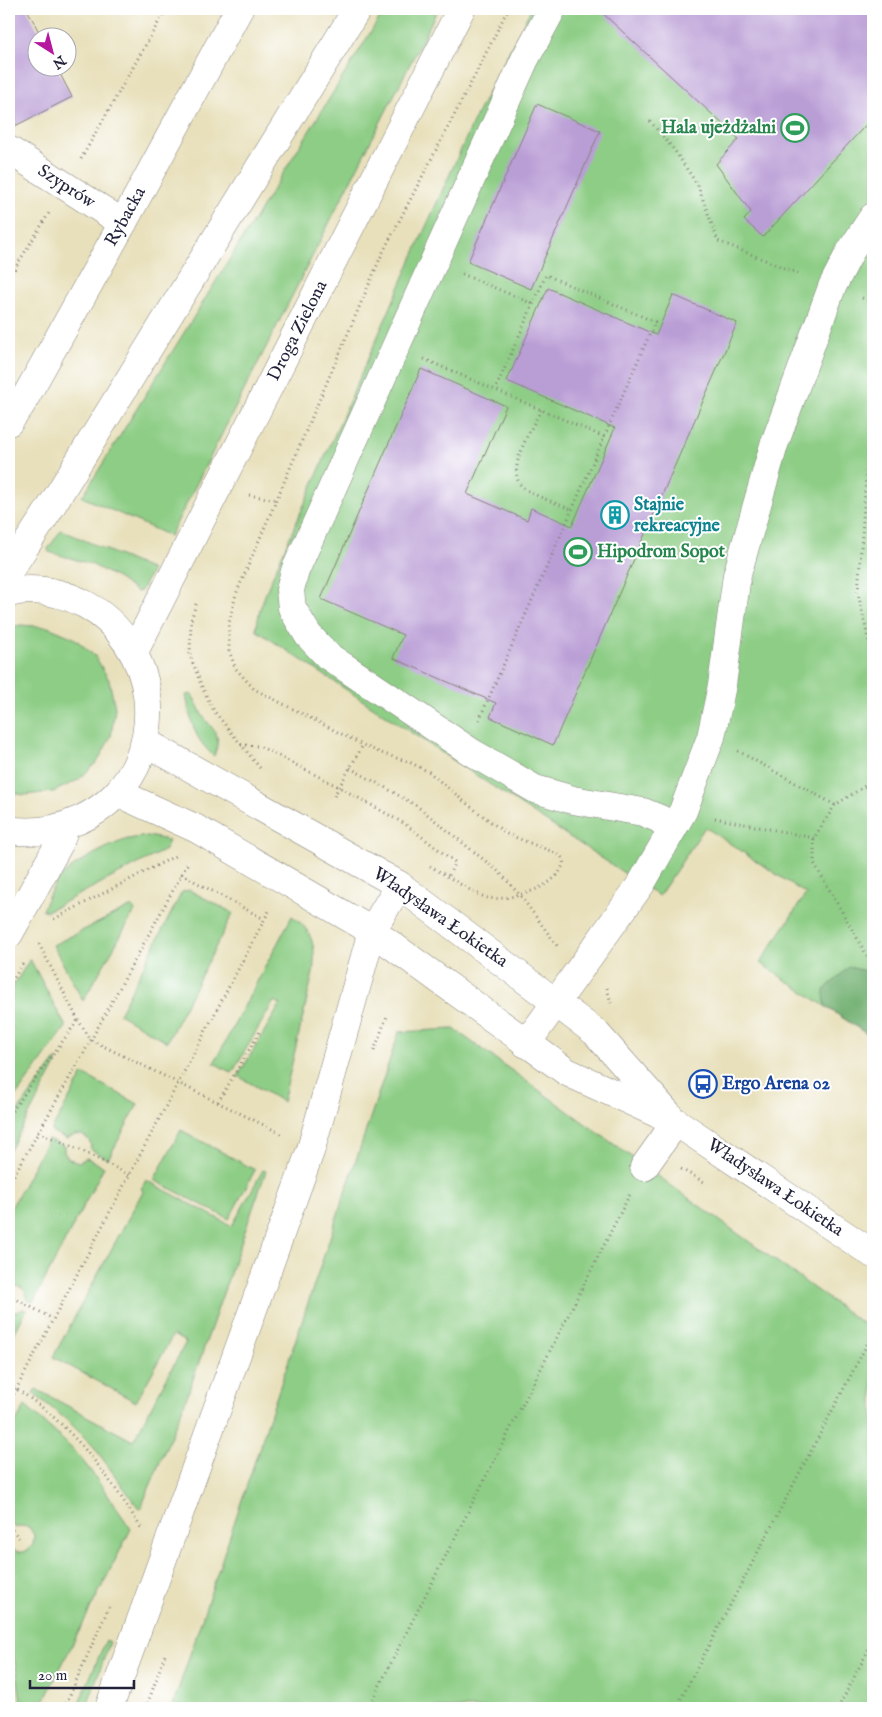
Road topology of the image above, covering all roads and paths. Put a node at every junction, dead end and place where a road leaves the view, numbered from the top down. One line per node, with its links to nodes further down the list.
1 (166, 9): 9 (path)
2 (239, 9): 11 (street, Rybacka)
3 (357, 9): 26 (street)
4 (461, 9): 29 (street, Droga Zielona)
5 (508, 9): 34 (path)
6 (552, 9): 12 (street)
7 (650, 121): 14 (path)
8 (9, 150): 9 (street, Szyprów)
9 (66, 187): 11 (street, Szyprów); 13 (path)
10 (873, 217): 14 (street)
11 (122, 223): 20 (street, Rybacka)
12 (434, 262): 16 (path); 17 (street)
13 (9, 278)
14 (832, 287): 15 (path); 31 (street)
15 (873, 302)
16 (533, 304): 18 (path); 22 (path)
17 (396, 347): 18 (path); 35 (street)
18 (495, 390): 19 (path)
19 (541, 410): 22 (path); 25 (path)
20 (9, 422)
21 (873, 427): 30 (path)
22 (604, 437): 25 (path)
23 (9, 485): 24 (path)
24 (13, 500)
25 (572, 510): 35 (path)
26 (9, 570)
27 (9, 593): 29 (street)
28 (197, 603): 33 (path)
29 (134, 652): 32 (street)
30 (873, 660)
31 (711, 737): 42 (path); 43 (street)
32 (145, 742): 40 (street); 52 (street, Władysława Łokietka)
33 (241, 745): 37 (path); 39 (path)
34 (363, 745): 36 (path); 53 (path)
35 (467, 749): 43 (street)
36 (350, 768): 39 (path); 53 (path)
37 (261, 769)
38 (873, 781): 42 (path)
39 (339, 787): 41 (path); 51 (path)
40 (118, 794): 44 (street); 57 (street, Władysława Łokietka)
41 (334, 796)
42 (835, 804): 46 (path)
43 (676, 821): 46 (path); 61 (street)
44 (64, 827): 45 (street); 58 (street)
45 (9, 830)
46 (814, 838): 60 (path)
47 (182, 853): 56 (path)
48 (192, 856): 50 (path)
49 (425, 863): 51 (path)
50 (182, 874): 55 (path); 64 (path)
51 (448, 877): 53 (path)
52 (399, 886): 57 (street); 61 (street, Władysława Łokietka)
53 (520, 895)
54 (271, 907): 55 (path)
55 (264, 919): 66 (path)
56 (50, 922)
57 (372, 931): 65 (street, Władysława Łokietka); 90 (street)
58 (9, 934)
59 (42, 950): 62 (path)
60 (873, 966)
61 (556, 1002): 65 (street); 69 (street, Władysława Łokietka)
62 (78, 1020): 64 (path); 68 (path)
63 (261, 1030): 67 (path)
64 (91, 1040): 66 (path); 70 (path)
65 (526, 1044): 69 (street, Władysława Łokietka)
66 (179, 1083): 67 (path); 73 (path)
67 (218, 1102): 71 (path)
68 (9, 1115)
69 (676, 1122): 72 (street); 75 (street, Władysława Łokietka)
70 (38, 1132): 73 (path); 74 (path)
71 (282, 1134)
72 (644, 1167): 91 (path)
73 (130, 1175): 77 (path)
74 (9, 1184)
75 (873, 1254)
76 (9, 1295): 77 (path)
77 (53, 1319): 80 (path)
78 (873, 1333): 92 (path)
79 (9, 1385): 80 (path)
80 (17, 1389): 81 (path); 83 (path)
81 (9, 1404)
82 (9, 1526): 84 (path)
83 (143, 1532)
84 (19, 1538)
85 (110, 1604): 89 (path)
86 (873, 1641): 93 (path)
87 (9, 1675): 88 (path)
88 (13, 1708)
89 (64, 1708)
90 (109, 1708)
91 (368, 1708)
92 (676, 1708)
93 (838, 1708)

